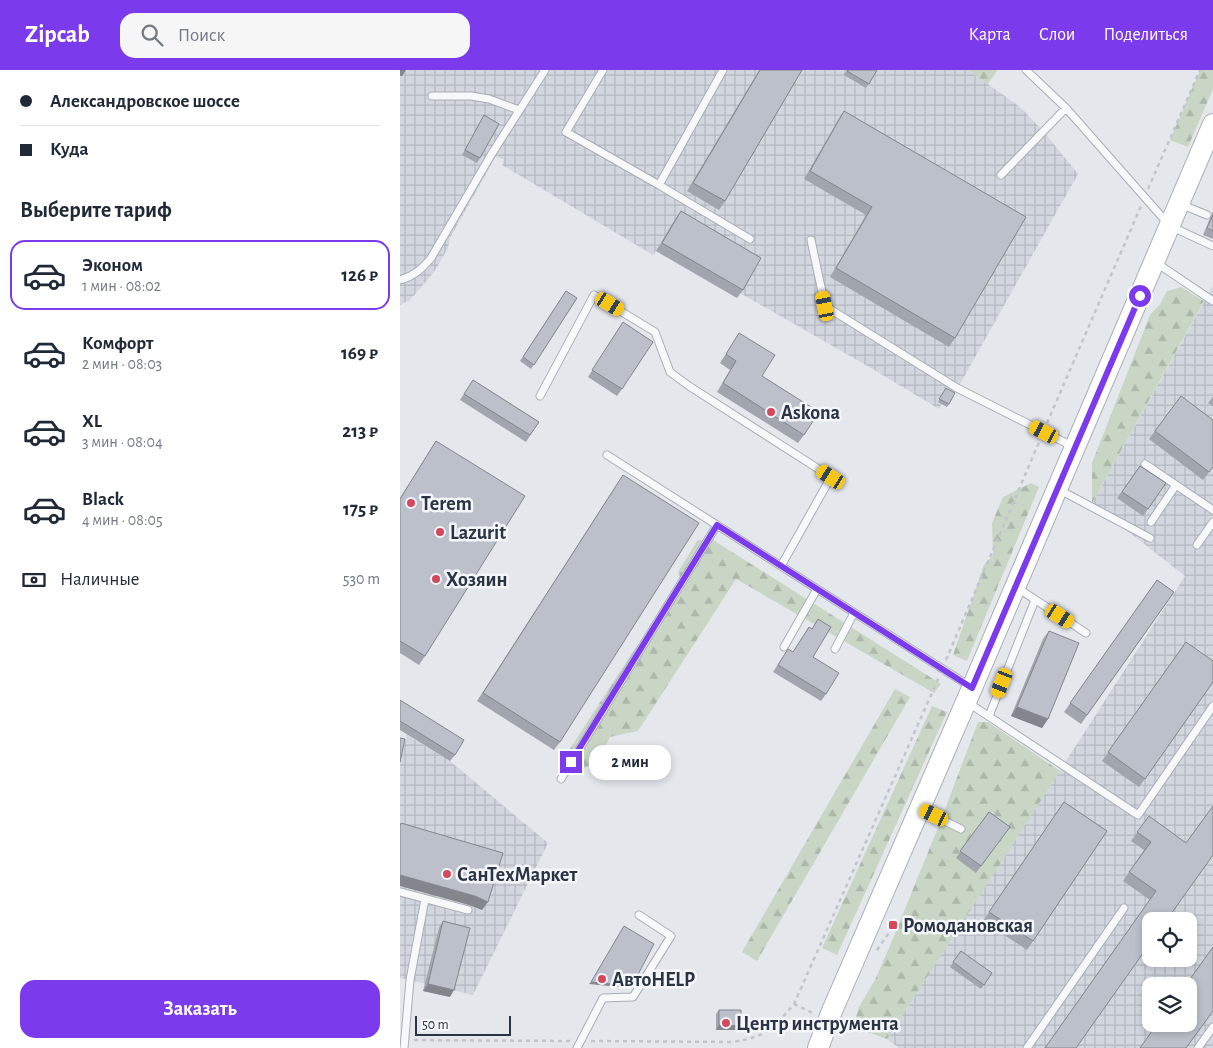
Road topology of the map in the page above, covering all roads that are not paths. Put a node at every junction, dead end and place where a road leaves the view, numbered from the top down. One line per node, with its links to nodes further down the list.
1 (544, 70): 7 (lane)
2 (603, 70): 10 (lane)
3 (723, 70): 10 (lane)
4 (1026, 70): 6 (lane)
5 (432, 96): 7 (lane)
6 (1066, 108): 9 (lane); 13 (lane)
7 (519, 110): 18 (lane)
8 (1213, 124): 11 (main road)
9 (1001, 175)
10 (659, 185): 14 (lane)
11 (1179, 204): 12 (lane); 13 (main road)
12 (1207, 216)
13 (1170, 226): 16 (lane); 17 (main road)
14 (750, 239)
15 (811, 240): 21 (lane)
16 (1213, 246)
17 (1154, 262): 19 (lane); 21 (main road)
18 (400, 280)
19 (1213, 301)
20 (540, 396): 32 (lane)
21 (1075, 447): 25 (main road)
22 (607, 455): 29 (lane)
23 (1145, 464): 24 (lane)
24 (1176, 485): 26 (lane); 27 (lane)
25 (1057, 489): 30 (lane); 33 (main road)
26 (1213, 510)
27 (1151, 522)
28 (1213, 522): 31 (lane)
29 (717, 525): 32 (lane); 43 (lane)
30 (1150, 538)
31 (1197, 545)
32 (781, 566): 34 (lane)
33 (1015, 587): 35 (lane); 40 (main road)
34 (817, 589): 36 (lane); 38 (lane)
35 (1035, 600): 37 (lane); 42 (lane)
36 (854, 613): 39 (lane); 40 (lane)
37 (1086, 632)
38 (784, 647)
39 (835, 649)
40 (970, 695): 42 (lane); 44 (main road)
41 (1213, 706): 42 (lane)
42 (989, 716)
43 (561, 779)
44 (920, 809): 45 (lane); 54 (main road)
45 (961, 829)
46 (400, 892): 47 (lane)
47 (425, 899): 49 (lane); 52 (lane)
48 (1124, 908): 55 (lane)
49 (468, 910)
50 (639, 915): 53 (lane)
51 (1213, 1026): 56 (lane)
52 (404, 1044)
53 (578, 1045)
54 (818, 1048)
55 (1027, 1048)
56 (1198, 1048)

